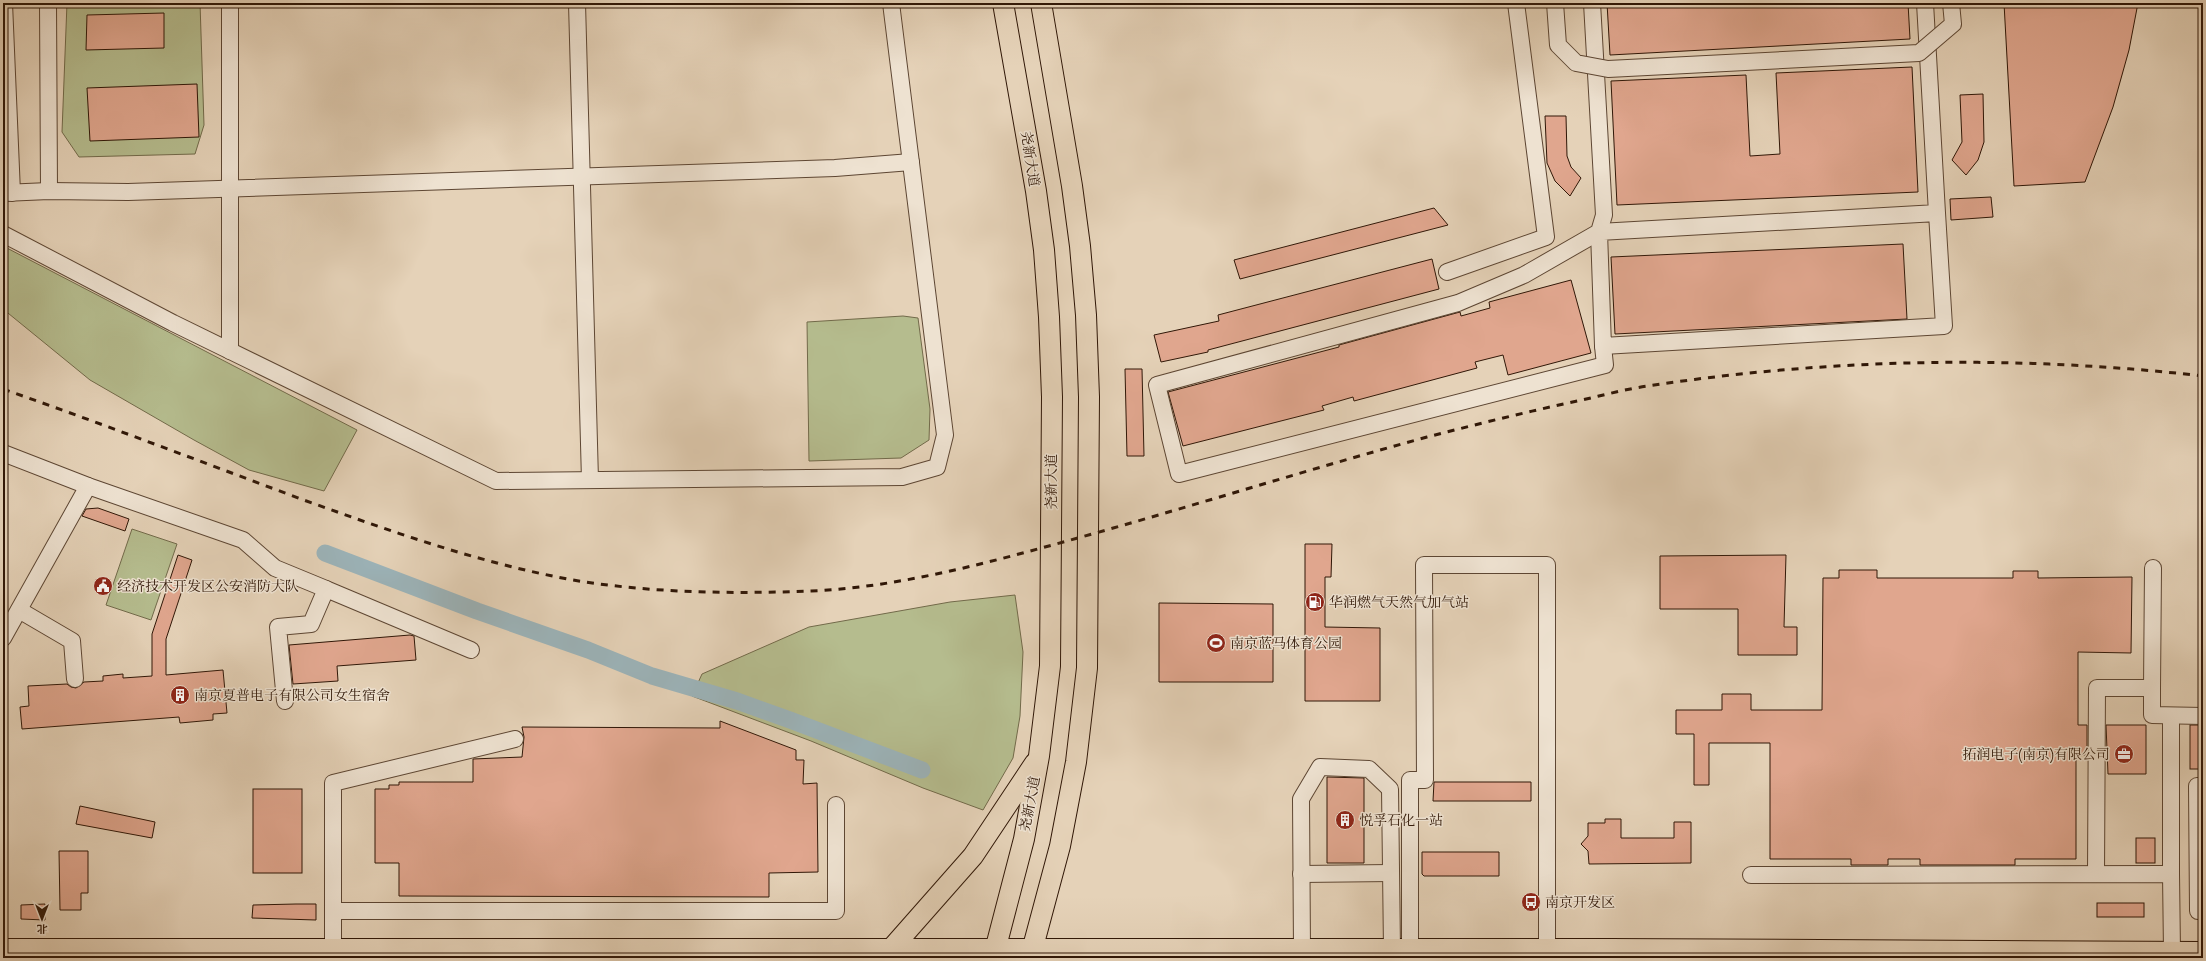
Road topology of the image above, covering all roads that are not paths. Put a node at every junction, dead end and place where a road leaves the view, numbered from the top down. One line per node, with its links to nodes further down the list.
1 (4, 3): 17 (lane)
2 (48, 3): 16 (lane)
3 (230, 3): 15 (lane)
4 (577, 3): 14 (lane)
5 (891, 3): 13 (lane)
6 (1003, 3): 38 (main road, 尧新大道)
7 (1041, 3): 56 (main road)
8 (1516, 3): 21 (lane)
9 (1555, 3): 12 (lane, bridge)
10 (1592, 3): 19 (lane)
11 (1926, 3): 18 (lane)
12 (1951, 3)
13 (911, 162): 14 (lane); 25 (lane)
14 (582, 176): 15 (lane); 25 (lane)
15 (230, 188): 16 (lane); 23 (lane)
16 (49, 191): 17 (lane)
17 (8, 193)
18 (1937, 213): 19 (lane); 22 (lane)
19 (1599, 232): 22 (lane); 22 (lane)
20 (3, 234): 23 (lane)
21 (1447, 272)
22 (1603, 346)
23 (230, 350): 25 (lane)
24 (3, 453): 26 (lane)
25 (590, 480)
26 (88, 486): 28 (lane); 29 (lane)
27 (2153, 568): 33 (lane)
28 (326, 589): 31 (lane); 34 (lane)
29 (19, 610): 30 (lane); 32 (lane)
30 (3, 637)
31 (471, 650)
32 (75, 679)
33 (2152, 688): 35 (lane); 43 (lane)
34 (285, 701)
35 (2171, 716): 36 (lane); 44 (lane)
36 (2203, 716)
37 (515, 739): 47 (lane)
38 (1039, 756): 50 (main road); 55 (main road, 尧新大道)
39 (2203, 786): 46 (lane)
40 (836, 805): 47 (lane)
41 (1391, 873): 42 (lane); 42 (lane); 52 (lane)
42 (1301, 874): 51 (lane)
43 (2096, 874): 44 (lane); 45 (lane)
44 (2171, 874): 53 (lane)
45 (1751, 875)
46 (2203, 910)
47 (333, 911): 49 (lane)
48 (3, 949): 49 (main road)
49 (333, 949): 50 (main road)
50 (891, 949): 55 (main road)
51 (1302, 950): 52 (main road); 56 (main road)
52 (1401, 950): 57 (main road); 57 (lane)
53 (2172, 952): 54 (main road); 58 (main road)
54 (2203, 952)
55 (994, 954): 56 (main road)
56 (1031, 954)
57 (1546, 954): 58 (main road)
58 (1888, 954)

